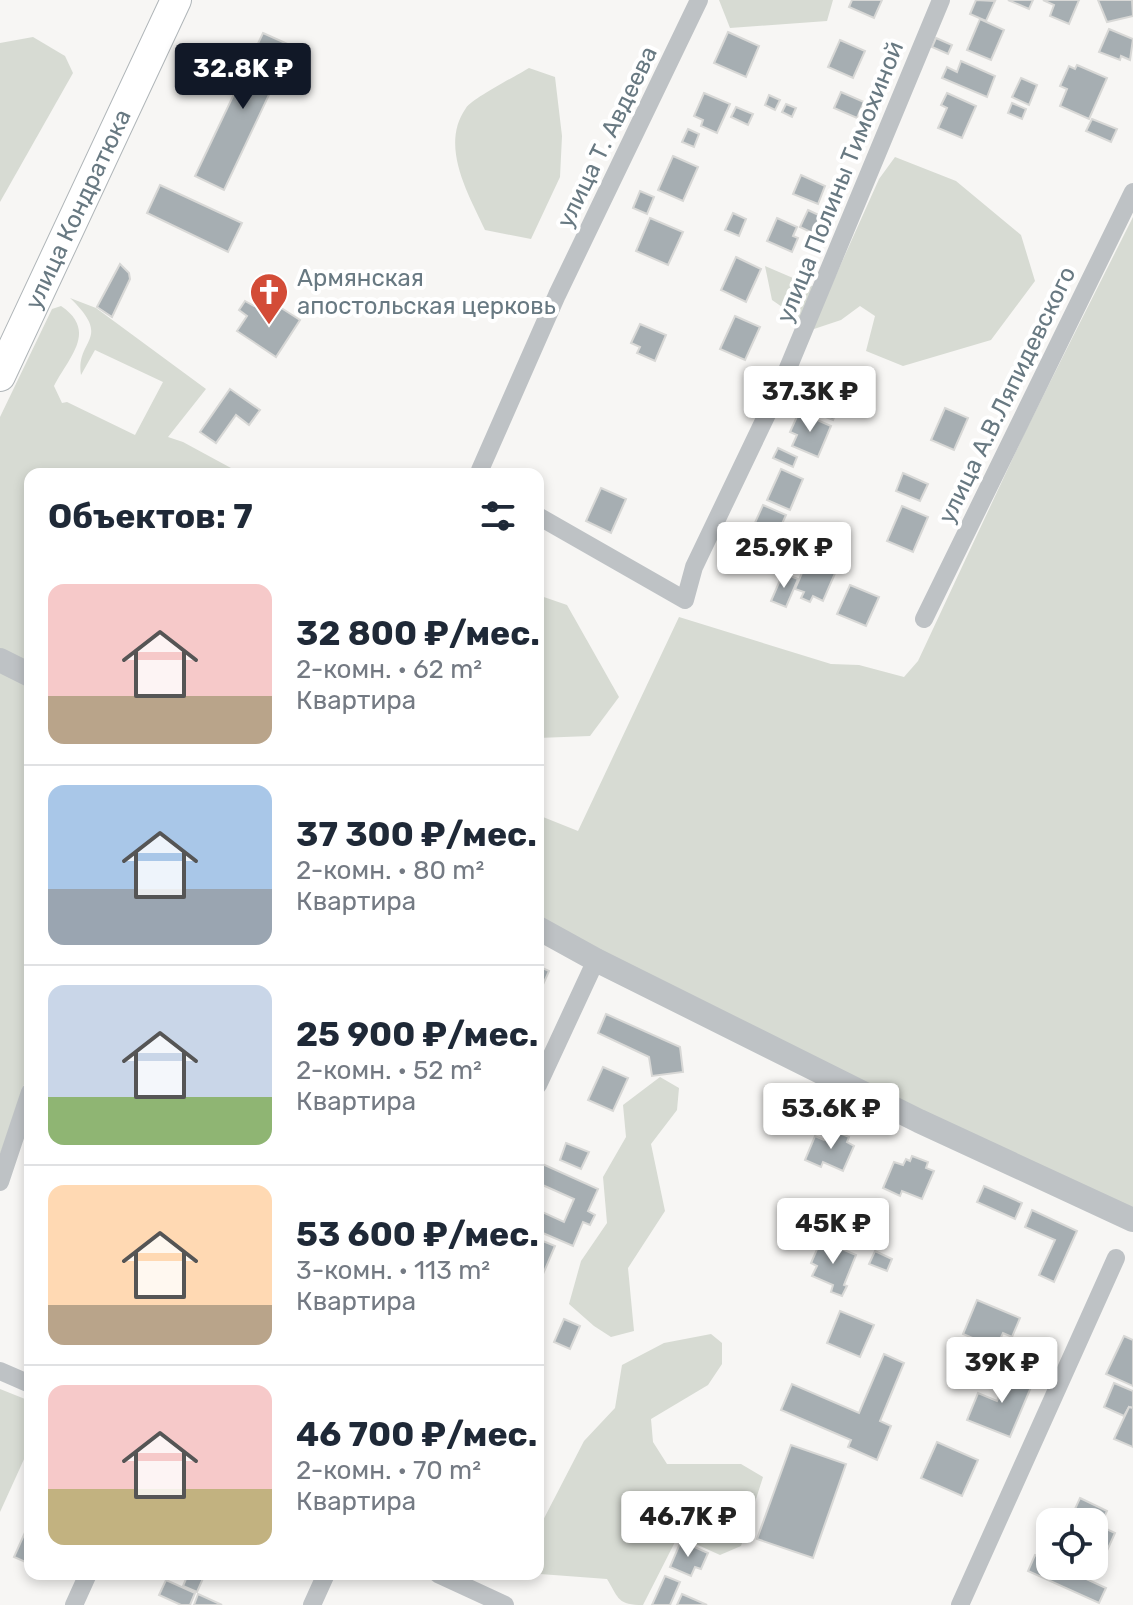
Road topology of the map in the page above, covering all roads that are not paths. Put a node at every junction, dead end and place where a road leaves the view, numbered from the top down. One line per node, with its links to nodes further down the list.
1 (176, 0): 5 (main road, улица Кондратюка)
2 (699, 0): 6 (street, улица Т. Авдеева)
3 (941, 0): 7 (street, улица Полины Тимохиной)
4 (1133, 192): 8 (street, улица А.В.Ляпидевского)
5 (0, 376)
6 (483, 468)
7 (544, 519)
8 (924, 619)
9 (0, 660): 10 (street)
10 (24, 672)
11 (544, 931): 12 (street)
12 (596, 960): 13 (street); 16 (street)
13 (544, 1072)
14 (24, 1110): 15 (street)
15 (0, 1182)
16 (1133, 1220)
17 (1116, 1258): 26 (street)
18 (0, 1371): 19 (street)
19 (24, 1381)
20 (85, 1580): 23 (street)
21 (323, 1580): 24 (street)
22 (451, 1580): 25 (street)
23 (74, 1605)
24 (312, 1605)
25 (505, 1605)
26 (960, 1605)

